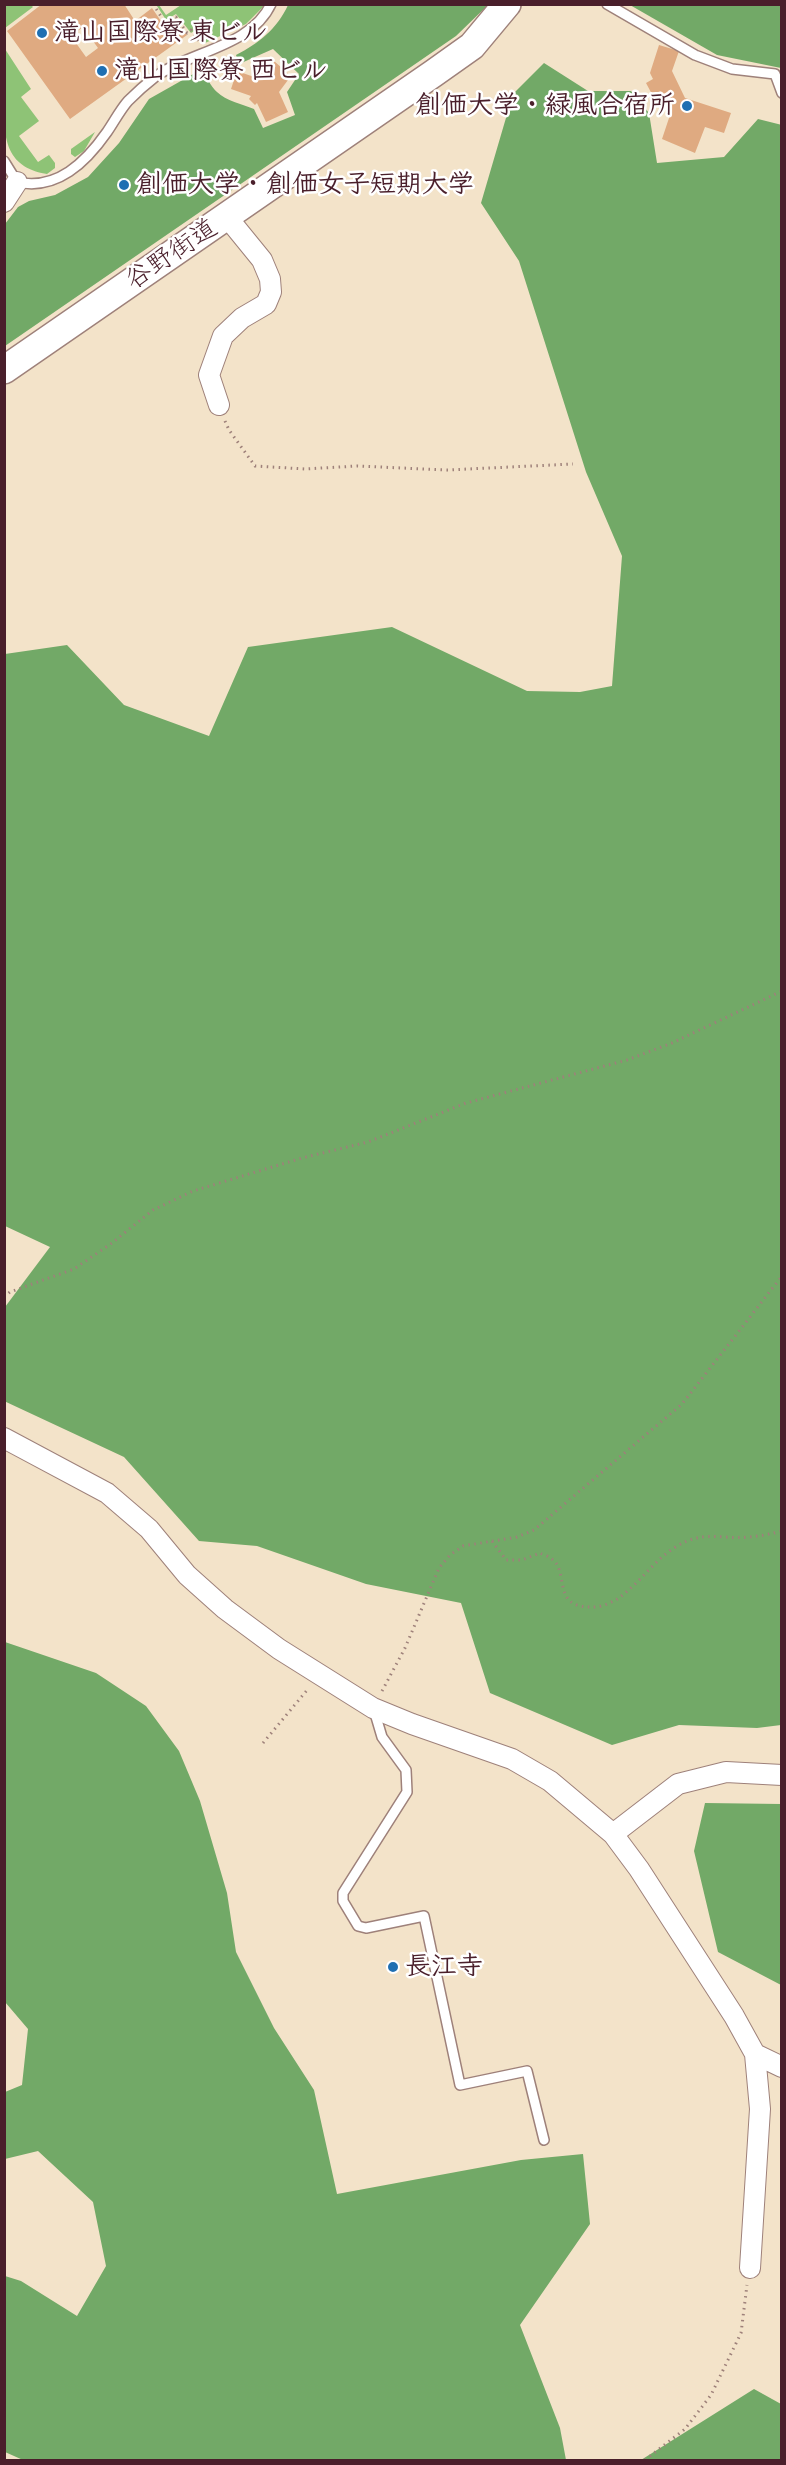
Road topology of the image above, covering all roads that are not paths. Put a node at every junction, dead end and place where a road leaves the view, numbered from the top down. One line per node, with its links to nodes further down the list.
1 (271, 4): 6 (lane)
2 (507, 4): 8 (main road, 谷野街道)
3 (607, 4): 4 (lane)
4 (782, 93)
5 (4, 161): 6 (lane)
6 (17, 182): 7 (street)
7 (4, 202)
8 (227, 217): 9 (main road, 谷野街道); 10 (street)
9 (4, 370)
10 (219, 405)
11 (4, 1438): 12 (street)
12 (374, 1708): 14 (street); 17 (lane)
13 (782, 1774): 14 (street)
14 (613, 1834): 15 (street)
15 (755, 2054): 16 (street); 18 (street)
16 (782, 2067)
17 (544, 2139)
18 (750, 2268)

